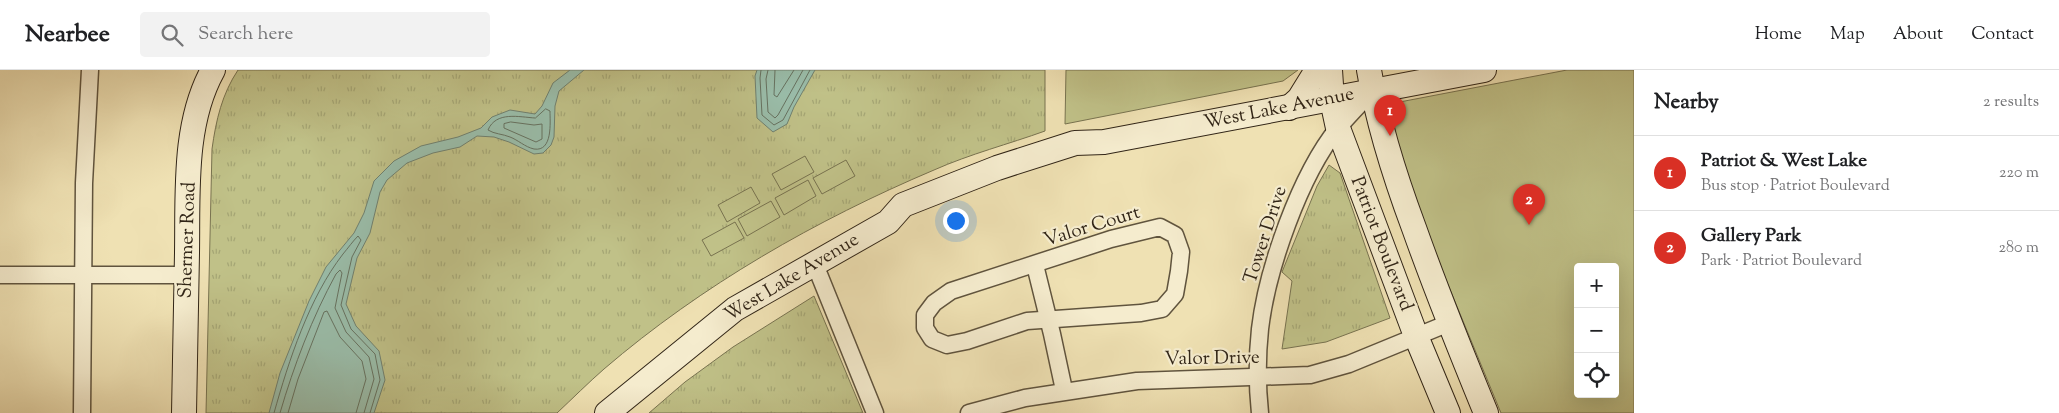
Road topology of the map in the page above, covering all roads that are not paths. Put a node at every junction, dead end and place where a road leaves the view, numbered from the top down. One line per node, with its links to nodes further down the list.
1 (90, 70): 15 (street)
2 (213, 70): 16 (street, Shermer Road)
3 (1317, 70): 10 (street)
4 (1330, 70): 9 (street, Patriot Boulevard)
5 (1418, 70): 7 (street)
6 (1484, 70): 7 (street, West Lake Avenue)
7 (1446, 76): 8 (street, West Lake Avenue)
8 (1371, 81): 9 (street, West Lake Avenue); 11 (street, Tower Drive); 18 (street, Patriot Boulevard)
9 (1332, 100): 10 (street, West Lake Avenue); 11 (street, Patriot Boulevard)
10 (1289, 108): 12 (street, West Lake Avenue)
11 (1338, 128): 19 (street, Patriot Boulevard); 20 (street, Tower Drive)
12 (814, 262): 24 (street, West Lake Avenue); 25 (street)
13 (1035, 265): 17 (street, Valor Court); 17 (street, Valor Court); 17 (street, Valor Court)
14 (0, 275): 15 (street)
15 (83, 275): 16 (street); 22 (street)
16 (187, 276): 23 (street, Shermer Road)
17 (1048, 318): 21 (street, Valor Court)
18 (1449, 323): 19 (street, Valor Drive); 29 (street, Patriot Boulevard)
19 (1416, 336): 20 (street, Valor Drive); 28 (street, Patriot Boulevard)
20 (1257, 378): 21 (street, Valor Drive); 27 (street, Tower Drive)
21 (1064, 390): 26 (street, Valor Drive)
22 (82, 413)
23 (184, 413)
24 (607, 413)
25 (875, 413)
26 (969, 413)
27 (1260, 413)
28 (1448, 413)
29 (1486, 413)

